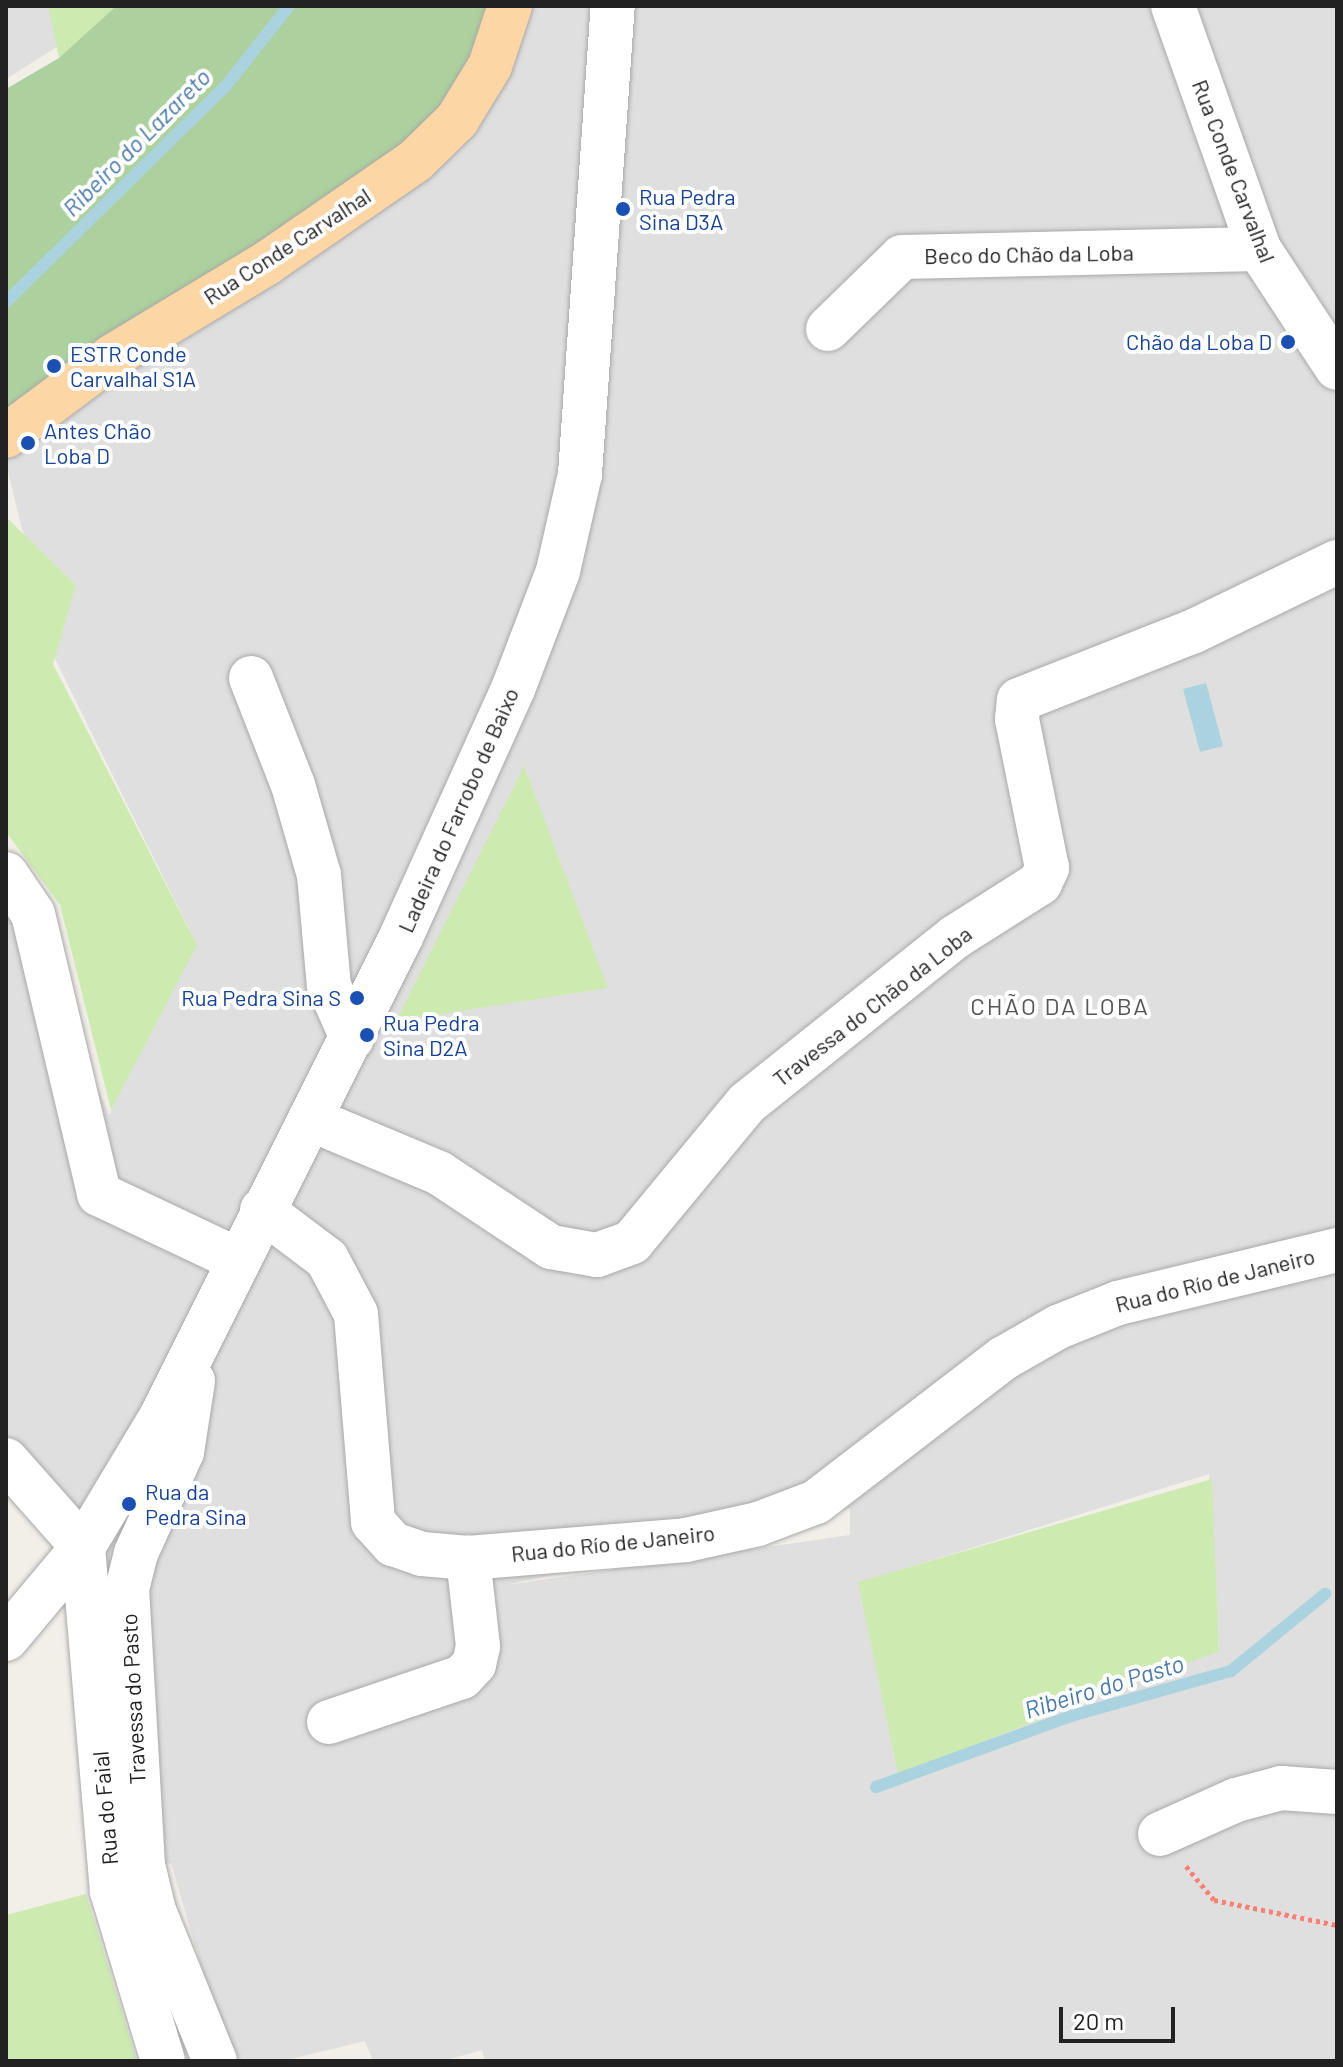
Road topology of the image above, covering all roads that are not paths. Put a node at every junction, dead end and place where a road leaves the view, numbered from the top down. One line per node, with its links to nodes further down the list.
1 (510, 6): 7 (main road, Rua Conde Carvalhal)
2 (613, 6): 11 (street, Ladeira do Farrobo de Baixo)
3 (1173, 6): 4 (street, Rua Conde Carvalhal)
4 (1259, 249): 5 (street, Beco do Chão da Loba); 6 (street, Rua Conde Carvalhal)
5 (828, 329)
6 (1337, 368)
7 (6, 436)
8 (1337, 562): 12 (street, Travessa do Chão da Loba)
9 (251, 678): 11 (street)
10 (6, 874): 15 (street)
11 (352, 1038): 12 (street, Ladeira do Farrobo de Baixo)
12 (310, 1119): 13 (street, Ladeira do Farrobo de Baixo)
13 (262, 1210): 15 (street, Ladeira do Farrobo de Baixo); 19 (street, Rua do Río de Janeiro)
14 (1337, 1250): 19 (street, Rua do Río de Janeiro)
15 (238, 1260): 16 (street, Ladeira do Farrobo de Baixo)
16 (201, 1337): 18 (street, Ladeira do Farrobo de Baixo); 25 (street, Travessa do Pasto)
17 (6, 1460): 18 (street)
18 (83, 1547): 20 (street); 24 (street, Rua do Faial)
19 (468, 1558): 21 (street)
20 (6, 1639)
21 (329, 1722)
22 (1337, 1792): 23 (street)
23 (1160, 1834)
24 (163, 2061)
25 (215, 2061)

